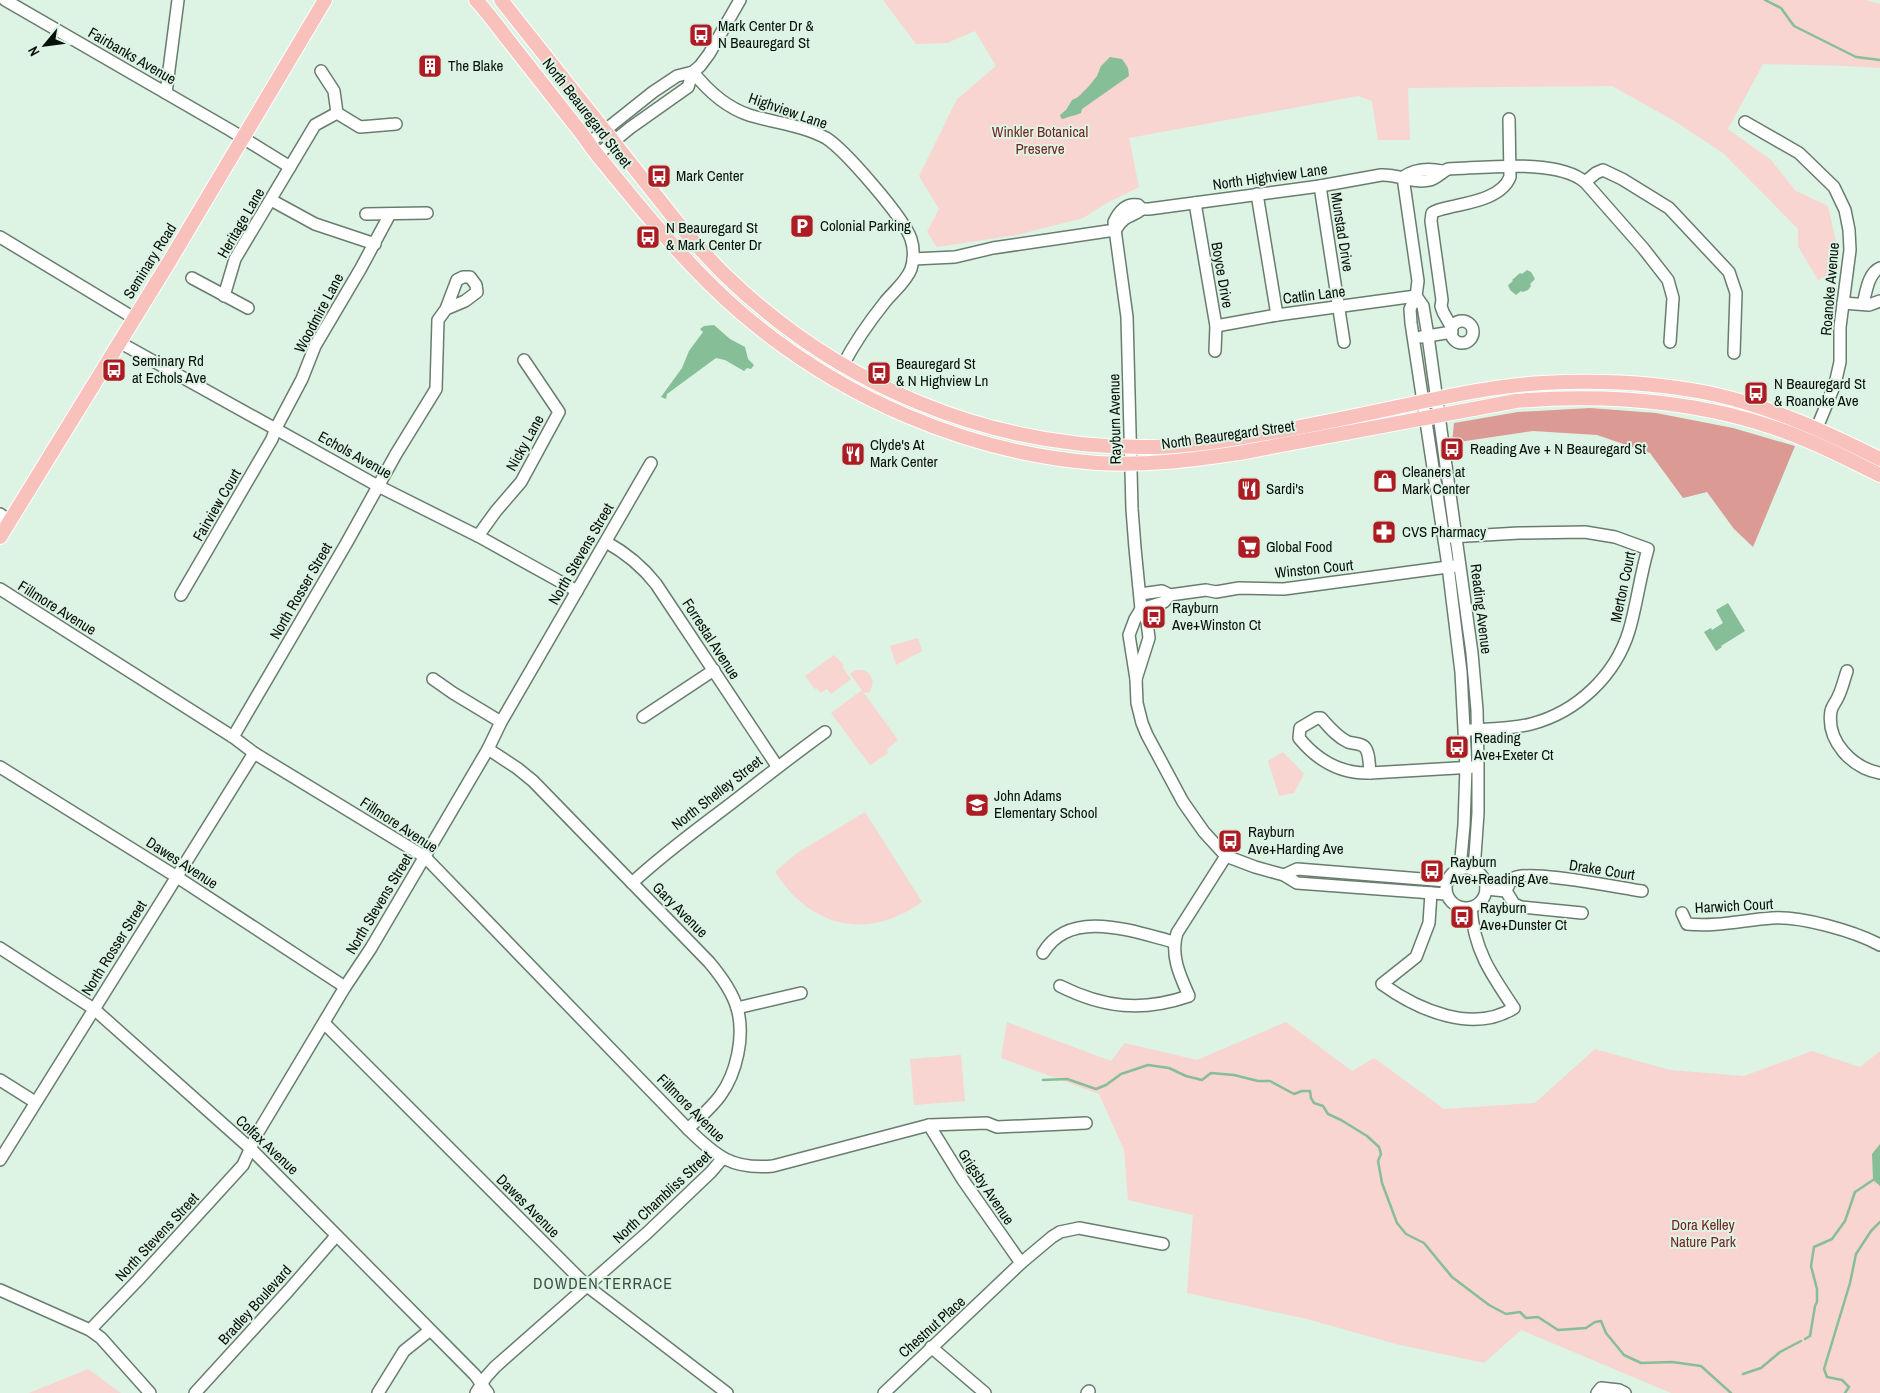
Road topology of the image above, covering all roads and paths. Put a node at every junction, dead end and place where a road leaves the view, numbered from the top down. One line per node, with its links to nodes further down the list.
1 (5, 0): 9 (street, Fairbanks Avenue)
2 (178, 0): 9 (street)
3 (325, 0): 15 (main road, Seminary Road)
4 (501, 0): 14 (main road, North Beauregard Street)
5 (740, 0): 8 (street)
6 (477, 2): 17 (main road, North Beauregard Street)
7 (321, 71): 10 (street)
8 (693, 72): 14 (street); 16 (street); 33 (street, Highview Lane)
9 (166, 93): 15 (street, Fairbanks Avenue)
10 (337, 114): 13 (street); 19 (street, Heritage Lane)
11 (1509, 120): 20 (street)
12 (1745, 122): 39 (street, Roanoke Avenue)
13 (396, 124)
14 (604, 130): 16 (main road, North Beauregard Street); 17 (street)
15 (243, 138): 19 (street); 45 (main road, Seminary Road)
16 (613, 142): 18 (street); 55 (main road, North Beauregard Street)
17 (589, 143): 18 (main road, North Beauregard Street)
18 (597, 155): 64 (main road, North Beauregard Street)
19 (290, 167): 25 (street, Heritage Lane)
20 (1509, 167): 21 (street, North Highview Lane); 22 (street, North Highview Lane); 47 (street)
21 (1403, 177): 23 (street, North Highview Lane); 37 (street, Reading Avenue)
22 (1585, 182): 51 (street, North Highview Lane); 53 (street)
23 (1320, 186): 24 (street, North Highview Lane); 42 (street, Munstad Drive)
24 (1256, 194): 26 (street, North Highview Lane); 44 (street)
25 (271, 200): 32 (street); 36 (street, Heritage Lane)
26 (1195, 203): 30 (street, North Highview Lane); 46 (street, Boyce Drive)
27 (427, 213): 29 (street)
28 (366, 214): 29 (street)
29 (390, 214): 32 (street, Woodmire Lane)
30 (1115, 230): 33 (street); 61 (street, Rayburn Avenue)
31 (0, 236): 45 (street)
32 (375, 244): 59 (street, Woodmire Lane)
33 (913, 259): 55 (street)
34 (1880, 268): 40 (street)
35 (192, 278): 36 (street)
36 (224, 296): 41 (street)
37 (1416, 296): 42 (street, Catlin Lane); 47 (street, Reading Avenue); 48 (street, Reading Avenue)
38 (1880, 301): 40 (street)
39 (1843, 303): 40 (street); 60 (street, Roanoke Avenue)
40 (1863, 304)
41 (248, 308)
42 (1338, 308): 44 (street, Catlin Lane); 50 (street, Munstad Drive)
43 (446, 309): 66 (street, North Rosser Street)
44 (1277, 315): 46 (street, Catlin Lane)
45 (134, 318): 49 (main road, Seminary Road)
46 (1216, 326): 52 (street, Boyce Drive)
47 (1428, 336): 48 (street); 56 (street, Reading Avenue)
48 (1414, 338): 57 (street, Reading Avenue)
49 (119, 342): 59 (street, Echols Avenue); 67 (main road, Seminary Road)
50 (1344, 342)
51 (1670, 342)
52 (1215, 351)
53 (1734, 353)
54 (524, 360): 68 (street, Nicky Lane)
55 (843, 365): 61 (main road, North Beauregard Street)
56 (1438, 398): 57 (main road, North Beauregard Street); 58 (street, Reading Avenue); 60 (main road, North Beauregard Street)
57 (1424, 401): 58 (street, Reading Avenue); 61 (main road, North Beauregard Street)
58 (1433, 416): 60 (main road, North Beauregard Street); 64 (main road, North Beauregard Street); 69 (street, Reading Avenue); 71 (street, Reading Avenue)
59 (276, 428): 66 (street, Echols Avenue); 78 (street, Fairview Court)
60 (1814, 435): 62 (main road, North Beauregard Street); 65 (main road, North Beauregard Street)
61 (1130, 447): 64 (street, Rayburn Avenue)
62 (1880, 458)
63 (651, 463): 72 (street, North Stevens Street)
64 (1130, 464): 77 (street, Rayburn Avenue)
65 (1880, 475)
66 (378, 486): 68 (street, Echols Avenue); 90 (street, North Rosser Street)
67 (5, 518): 70 (main road, Seminary Road)
68 (478, 536): 76 (street, Echols Avenue)
69 (1456, 536): 71 (street, Merton Court); 73 (street, Reading Avenue); 87 (street, Merton Court)
70 (0, 537)
71 (1444, 538): 74 (street, Reading Avenue)
72 (606, 542): 76 (street, North Stevens Street); 81 (street, Forrestal Avenue)
73 (1460, 565): 74 (street, Winston Court); 87 (street, Reading Avenue)
74 (1448, 566): 79 (street, Winston Court); 88 (street, Reading Avenue)
75 (0, 589): 90 (street, Fillmore Avenue)
76 (577, 591): 86 (street, North Stevens Street)
77 (1140, 594): 79 (street, Winston Court); 80 (street, Rayburn Avenue)
78 (181, 595)
79 (1170, 595): 80 (street, Winston Court)
80 (1142, 609): 84 (street, Rayburn Avenue); 84 (street, Rayburn Avenue)
81 (714, 670): 85 (street); 93 (street, Forrestal Avenue)
82 (1847, 671): 98 (street)
83 (433, 679): 86 (street)
84 (1136, 679): 99 (street, Rayburn Avenue)
85 (643, 717)
86 (501, 722): 91 (street, North Stevens Street)
87 (1478, 729): 88 (street, Merton Court); 94 (street, Reading Avenue)
88 (1465, 730): 96 (street, Reading Avenue)
89 (825, 732): 93 (street, North Shelley Street)
90 (233, 737): 92 (street, Fillmore Avenue)
91 (488, 749): 100 (street, North Stevens Street); 106 (street, Gary Avenue)
92 (254, 753): 100 (street, Fillmore Avenue); 104 (street, North Rosser Street)
93 (777, 766): 106 (street, North Shelley Street)
94 (1478, 766): 96 (street); 102 (street, Reading Avenue)
95 (0, 767): 104 (street, Dawes Avenue)
96 (1466, 767): 97 (street); 101 (street, Reading Avenue)
97 (1370, 773): 97 (street)
98 (1880, 773)
99 (1226, 856): 103 (street, Rayburn Avenue); 115 (street)
100 (425, 857): 120 (street, North Stevens Street); 129 (street, Fillmore Avenue)
101 (1460, 869): 102 (street); 105 (street)
102 (1474, 870): 107 (street)
103 (1284, 875): 105 (street, Rayburn Avenue); 110 (street, Rayburn Avenue)
104 (177, 877): 120 (street, Dawes Avenue); 123 (street, North Rosser Street)
105 (1447, 881): 111 (street)
106 (632, 883): 122 (street, Gary Avenue)
107 (1486, 889): 108 (street); 112 (street)
108 (1506, 891): 109 (street, Drake Court); 113 (street)
109 (1642, 891)
110 (1431, 893): 111 (street, Rayburn Avenue); 112 (street)
111 (1446, 894): 112 (street)
112 (1471, 908)
113 (1582, 913)
114 (1682, 913): 116 (street, Harwich Court)
115 (1174, 942): 118 (street); 119 (street)
116 (1880, 945)
117 (0, 948): 123 (street, Colfax Avenue)
118 (1043, 953)
119 (1060, 986)
120 (345, 987): 124 (street, North Stevens Street)
121 (801, 993): 122 (street)
122 (737, 1008): 129 (street, Gary Avenue)
123 (94, 1009): 126 (street, North Rosser Street); 130 (street, Colfax Avenue)
124 (324, 1023): 130 (street, North Stevens Street); 136 (street, Dawes Avenue)
125 (0, 1080): 126 (street)
126 (35, 1102): 132 (street, North Rosser Street)
127 (1086, 1123): 128 (street, North Chambliss Street)
128 (929, 1125): 131 (street, North Chambliss Street); 135 (street, Grigsby Avenue)
129 (688, 1129): 131 (street, Fillmore Avenue)
130 (252, 1149): 133 (street, Colfax Avenue); 138 (street, North Stevens Street)
131 (722, 1159): 136 (street, North Chambliss Street)
132 (0, 1160)
133 (336, 1236): 139 (street, Colfax Avenue); 144 (street, Bradley Boulevard)
134 (1163, 1244): 135 (street, Chestnut Place)
135 (1021, 1264): 140 (street, Chestnut Place)
136 (587, 1286): 141 (street, North Chambliss Street); 146 (street, Dawes Avenue)
137 (0, 1290): 138 (street)
138 (90, 1330): 143 (street)
139 (429, 1330): 141 (street, Colfax Avenue); 145 (street)
140 (931, 1347): 147 (street, Chestnut Place); 148 (street)
141 (482, 1390)
142 (1599, 1391): 149 (street)
143 (150, 1393)
144 (195, 1393)
145 (378, 1393)
146 (727, 1393)
147 (884, 1393)
148 (985, 1393)
149 (1626, 1393)

